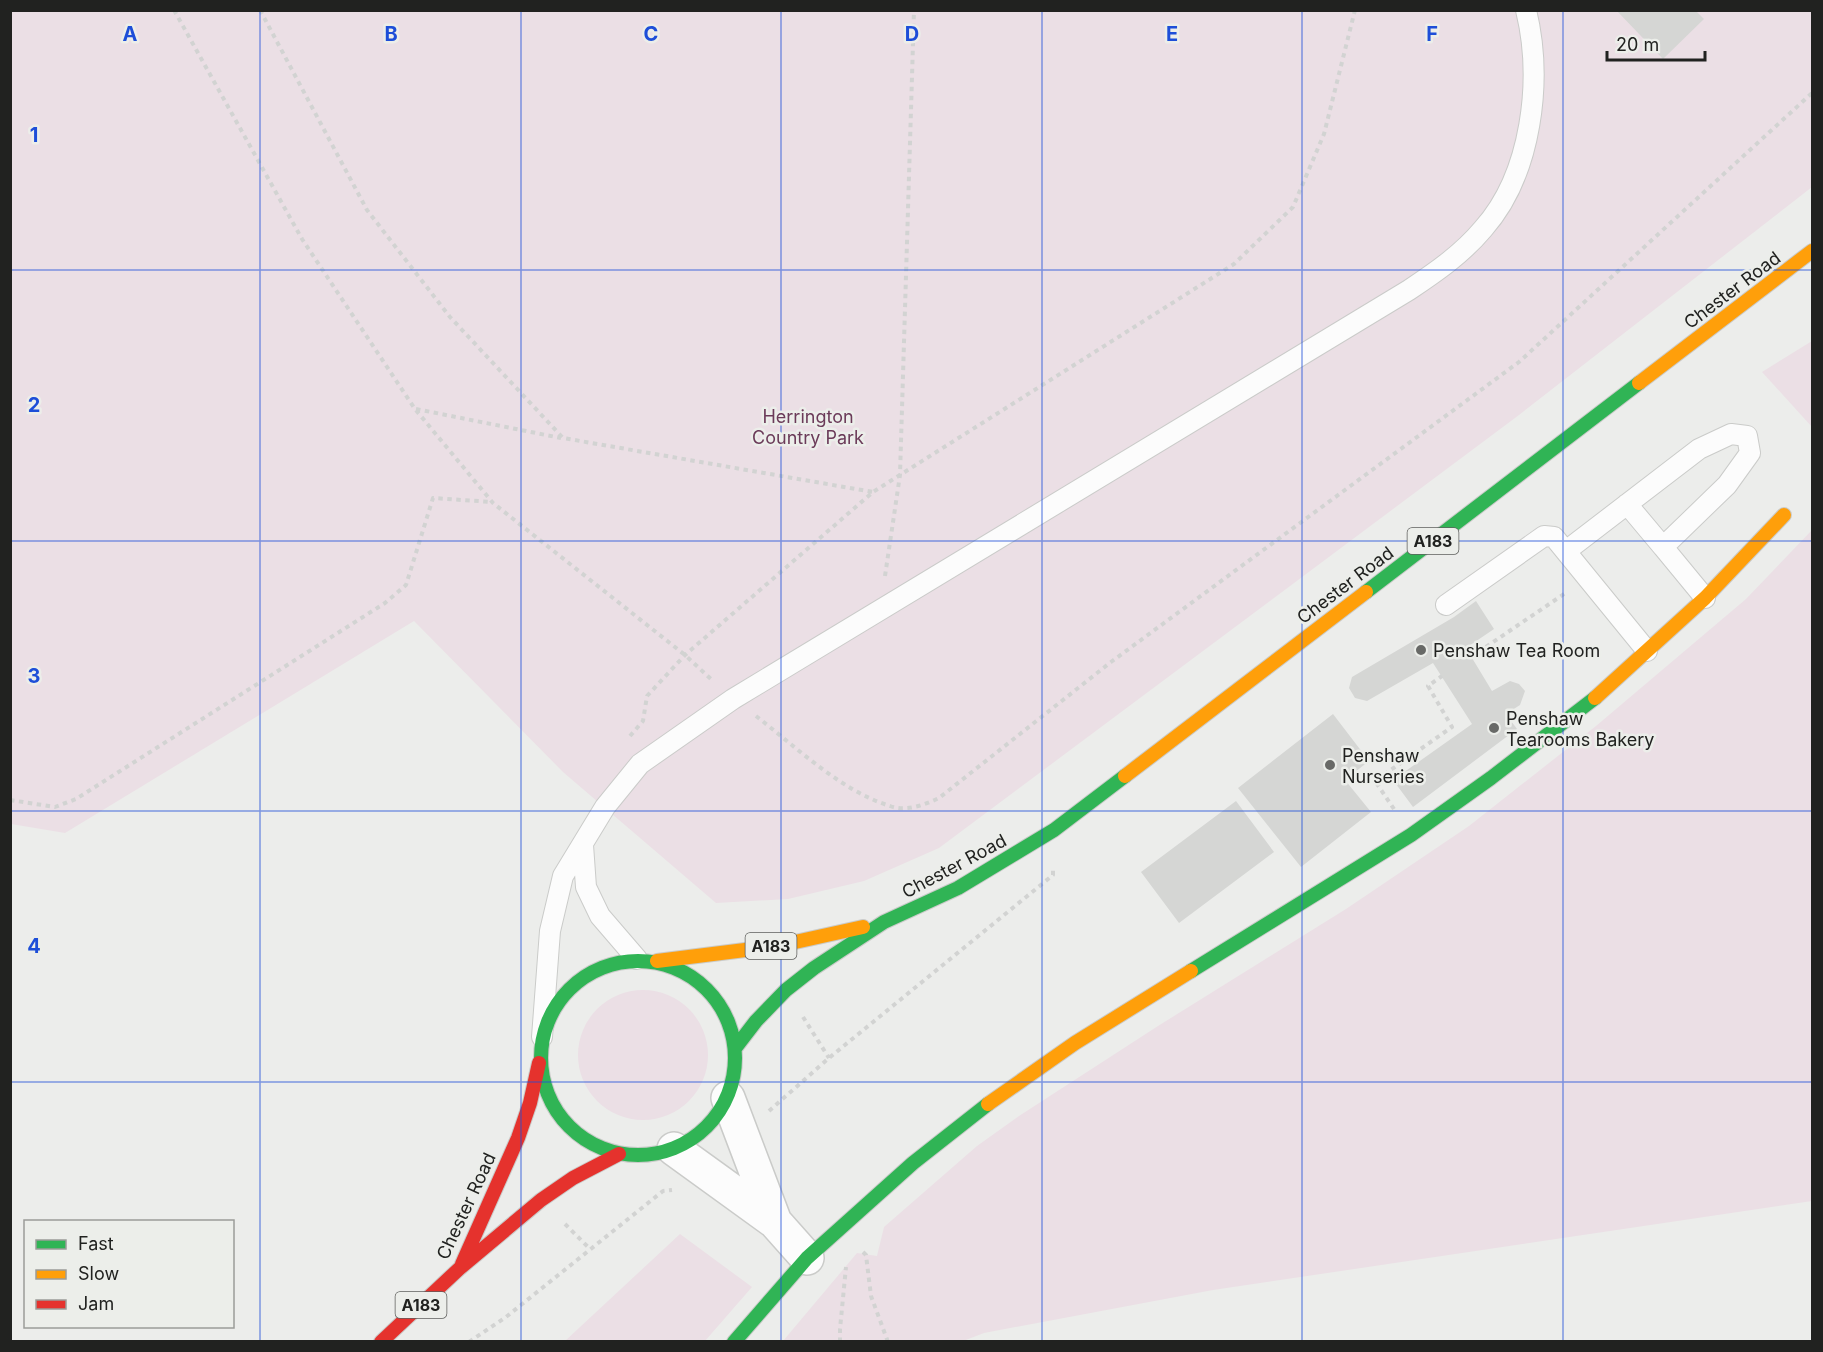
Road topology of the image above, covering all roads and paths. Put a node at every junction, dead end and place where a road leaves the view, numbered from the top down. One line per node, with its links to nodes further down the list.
1 (174, 10): 7 (path)
2 (260, 10): 8 (path)
3 (914, 10): 18 (path)
4 (1526, 10): 18 (lane)
5 (1812, 93): 22 (path)
6 (1812, 251): 24 (main road, Chester Road / A183)
7 (415, 409): 8 (path); 10 (path)
8 (563, 438): 9 (path)
9 (873, 492)
10 (493, 502): 22 (path); 23 (path)
11 (1626, 504): 13 (lane); 13 (lane); 14 (lane)
12 (1784, 515): 16 (main road)
13 (1663, 547): 16 (lane)
14 (1566, 552): 15 (lane); 17 (lane)
15 (1588, 578): 19 (lane); 20 (path)
16 (1705, 598): 19 (main road)
17 (1446, 605)
18 (880, 612): 22 (lane)
19 (1647, 651): 25 (main road)
20 (1471, 657)
21 (1442, 676): 25 (path)
22 (733, 699): 26 (lane)
23 (10, 800)
24 (1054, 830): 27 (main road, Chester Road / A183); 34 (path)
25 (1411, 835): 41 (main road)
26 (583, 845): 28 (lane); 31 (lane)
27 (884, 922): 29 (main road, Chester Road / A183); 30 (main road, Chester Road / A183)
28 (637, 959): 29 (main road); 31 (main road)
29 (657, 961): 32 (main road)
30 (786, 990): 32 (main road, Chester Road / A183); 34 (path)
31 (542, 1037): 33 (main road)
32 (736, 1047): 35 (main road)
33 (540, 1058): 38 (main road); 43 (main road, Chester Road / A183)
34 (829, 1058): 36 (path)
35 (728, 1098): 37 (main road); 40 (street)
36 (767, 1117)
37 (674, 1149): 38 (main road); 40 (street)
38 (619, 1154): 43 (main road, A183)
39 (676, 1189): 45 (path)
40 (775, 1222): 42 (street)
41 (840, 1227): 42 (main road); 47 (path); 48 (path)
42 (807, 1258): 46 (main road)
43 (460, 1268): 44 (main road, Chester Road / A183)
44 (381, 1341)
45 (470, 1341)
46 (734, 1341)
47 (840, 1341)
48 (888, 1341)

